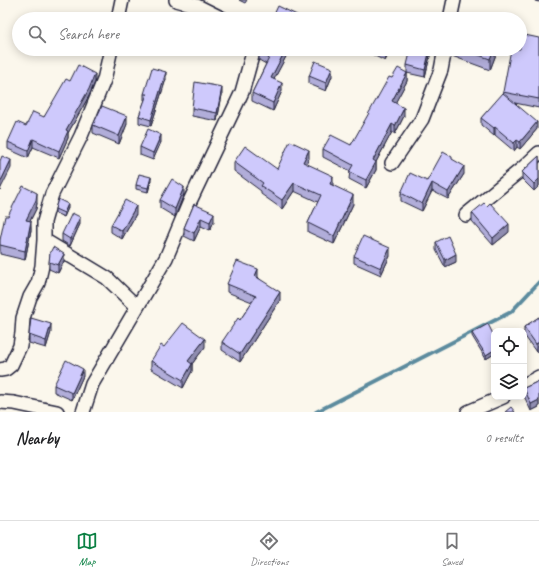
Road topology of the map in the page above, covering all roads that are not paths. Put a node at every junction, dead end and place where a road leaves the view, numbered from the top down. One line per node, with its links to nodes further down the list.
1 (122, 0): 4 (street)
2 (176, 0): 5 (street)
3 (454, 0): 6 (street)
4 (119, 12)
5 (209, 12)
6 (451, 12)
7 (109, 56): 13 (street)
8 (252, 56): 14 (street)
9 (444, 56): 11 (street)
10 (539, 153): 12 (street)
11 (392, 163)
12 (466, 215)
13 (44, 240): 14 (street); 15 (street)
14 (137, 307): 21 (street)
15 (0, 370)
16 (539, 377): 17 (street)
17 (527, 384)
18 (496, 400): 22 (street)
19 (0, 402): 20 (street)
20 (57, 412)
21 (83, 412)
22 (468, 412)

